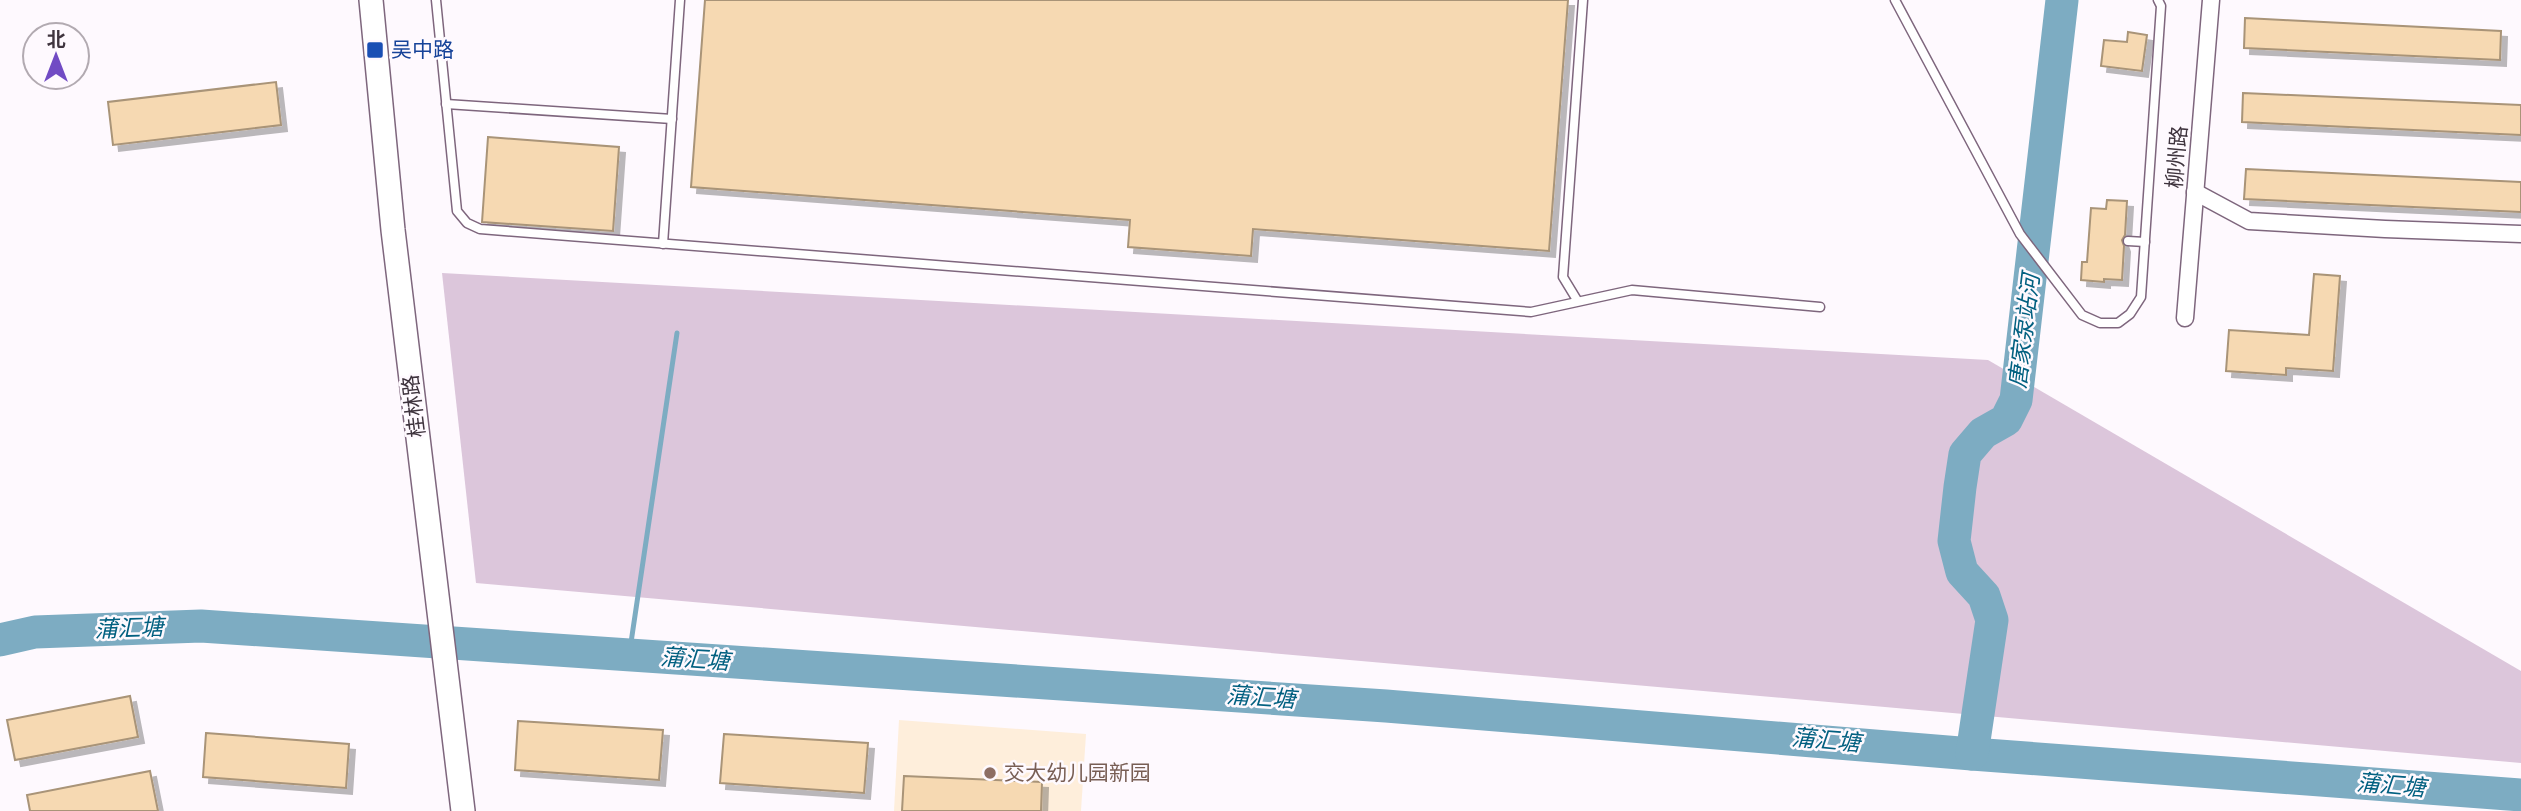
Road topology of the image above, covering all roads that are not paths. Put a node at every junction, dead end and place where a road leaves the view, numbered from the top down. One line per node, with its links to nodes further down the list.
1 (371, 0): 18 (main road, 桂林路)
2 (436, 0): 8 (lane)
3 (680, 0): 9 (lane)
4 (1583, 0): 15 (lane)
5 (1895, 0): 13 (lane)
6 (2158, 0): 13 (lane)
7 (2211, 0): 10 (street, 柳州路)
8 (446, 104): 9 (lane); 14 (lane)
9 (672, 119): 14 (lane)
10 (2195, 192): 11 (street); 17 (street, 柳州路)
11 (2521, 234)
12 (2128, 241): 13 (lane)
13 (2145, 242)
14 (663, 244): 15 (lane)
15 (1577, 300): 16 (lane)
16 (1820, 307)
17 (2185, 318)
18 (463, 811)

